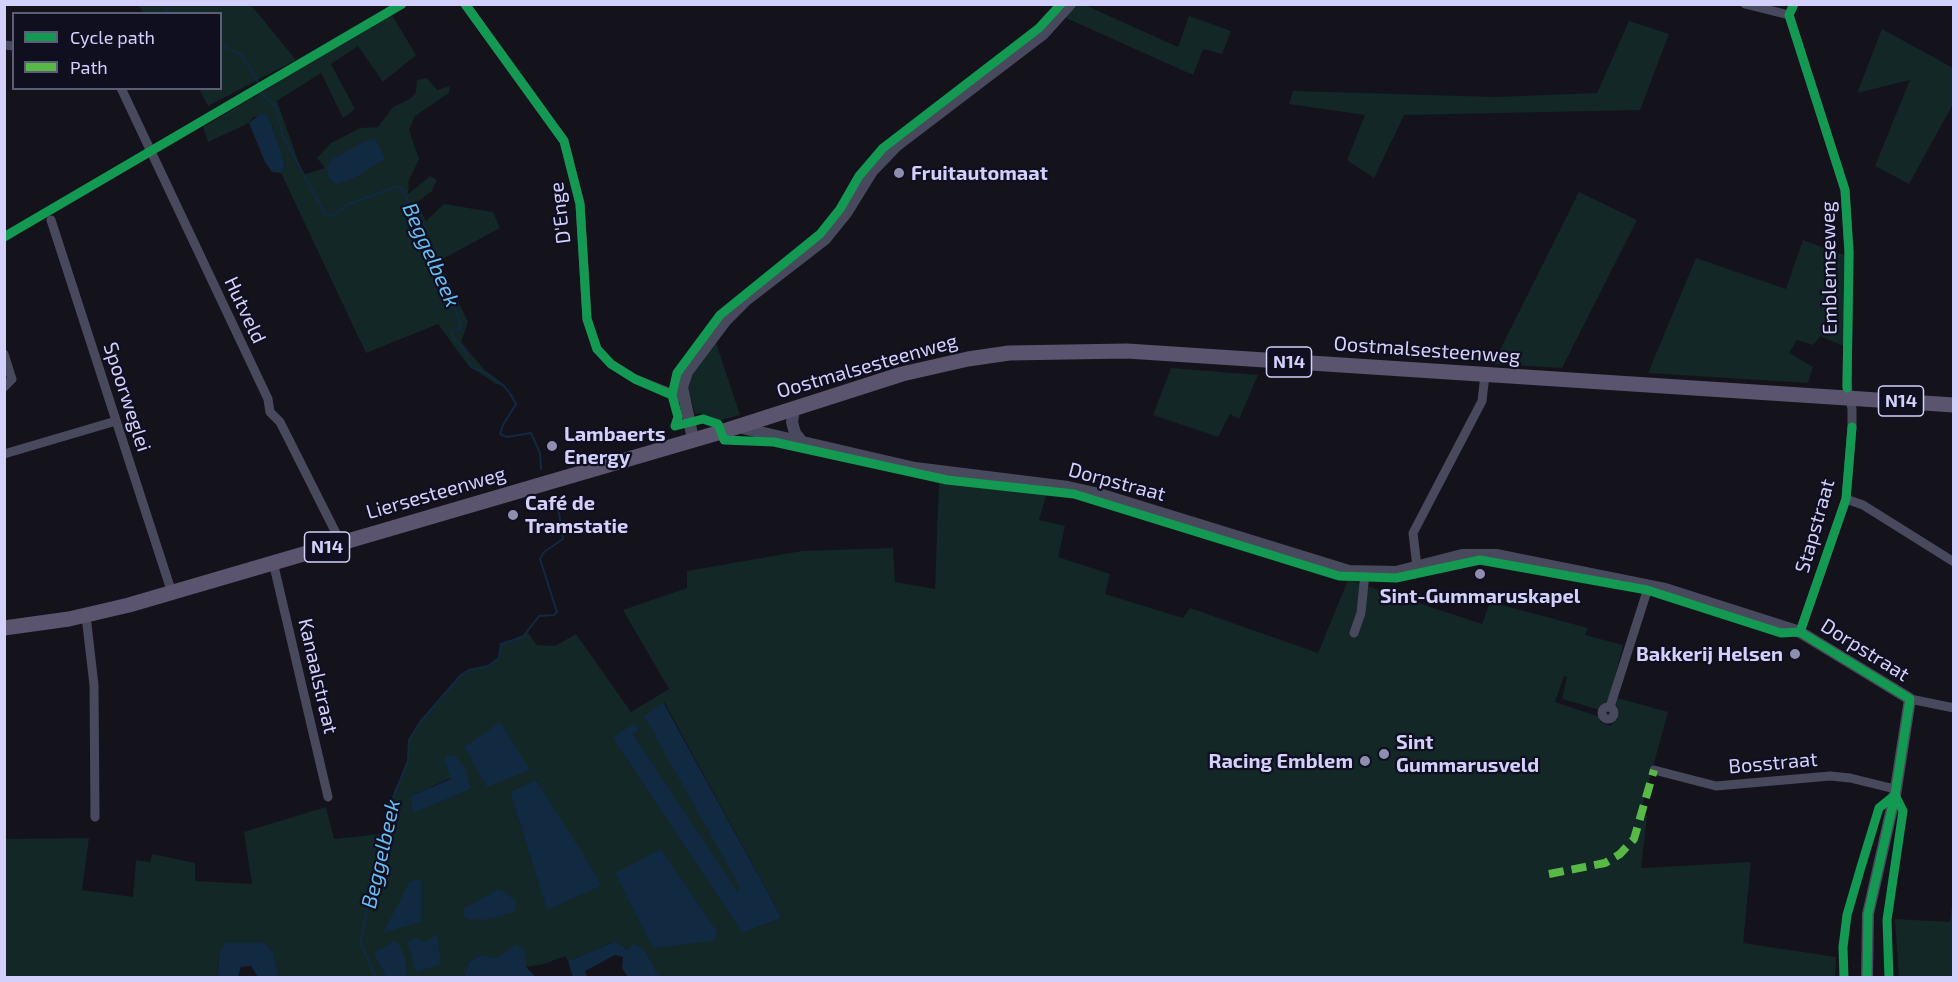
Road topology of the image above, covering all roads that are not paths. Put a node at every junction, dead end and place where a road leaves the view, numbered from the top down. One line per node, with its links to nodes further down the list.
1 (465, 4): 11 (street, D'Enge)
2 (1070, 4): 11 (street)
3 (1745, 4): 5 (street)
4 (1794, 4): 5 (street)
5 (1789, 15): 12 (street, Emblemseweg)
6 (122, 90): 21 (street, Hutveld)
7 (51, 220): 15 (street, Spoorweglei)
8 (4, 354): 10 (street)
9 (1485, 375): 12 (main road, Oostmalsesteenweg / N14); 14 (main road, Oostmalsesteenweg / N14); 24 (street)
10 (4, 387)
11 (683, 398): 17 (street)
12 (1849, 398): 13 (main road, Oostmalsesteenweg / N14); 20 (street, Stapstraat)
13 (1953, 405)
14 (787, 411): 16 (main road, Oostmalsesteenweg / N14); 18 (street)
15 (116, 421): 19 (street); 27 (street, Spoorweglei)
16 (738, 427): 17 (main road, Oostmalsesteenweg / N14); 18 (street, Dorpstraat)
17 (693, 439): 21 (main road, Liersesteenweg / N14)
18 (796, 441): 25 (street, Dorpstraat)
19 (4, 454)
20 (1846, 499): 23 (street); 30 (street, Stapstraat)
21 (341, 543): 22 (main road, Liersesteenweg / N14)
22 (273, 562): 27 (main road, Liersesteenweg / N14); 37 (street, Kanaalstraat)
23 (1953, 562)
24 (1417, 567): 25 (street, Dorpstraat); 26 (street, Dorpstraat)
25 (1365, 573): 31 (street)
26 (1649, 585): 30 (street, Dorpstraat); 33 (street)
27 (172, 593): 28 (main road, Liersesteenweg / N14)
28 (86, 616): 29 (main road, Liersesteenweg / N14); 38 (street)
29 (4, 628)
30 (1800, 632): 32 (street, Dorpstraat)
31 (1354, 633)
32 (1910, 699): 34 (street, Dorpstraat); 36 (street)
33 (1610, 707)
34 (1953, 708)
35 (1654, 770): 36 (street, Bosstraat)
36 (1895, 789): 39 (street)
37 (328, 797)
38 (95, 817)
39 (1868, 978)

